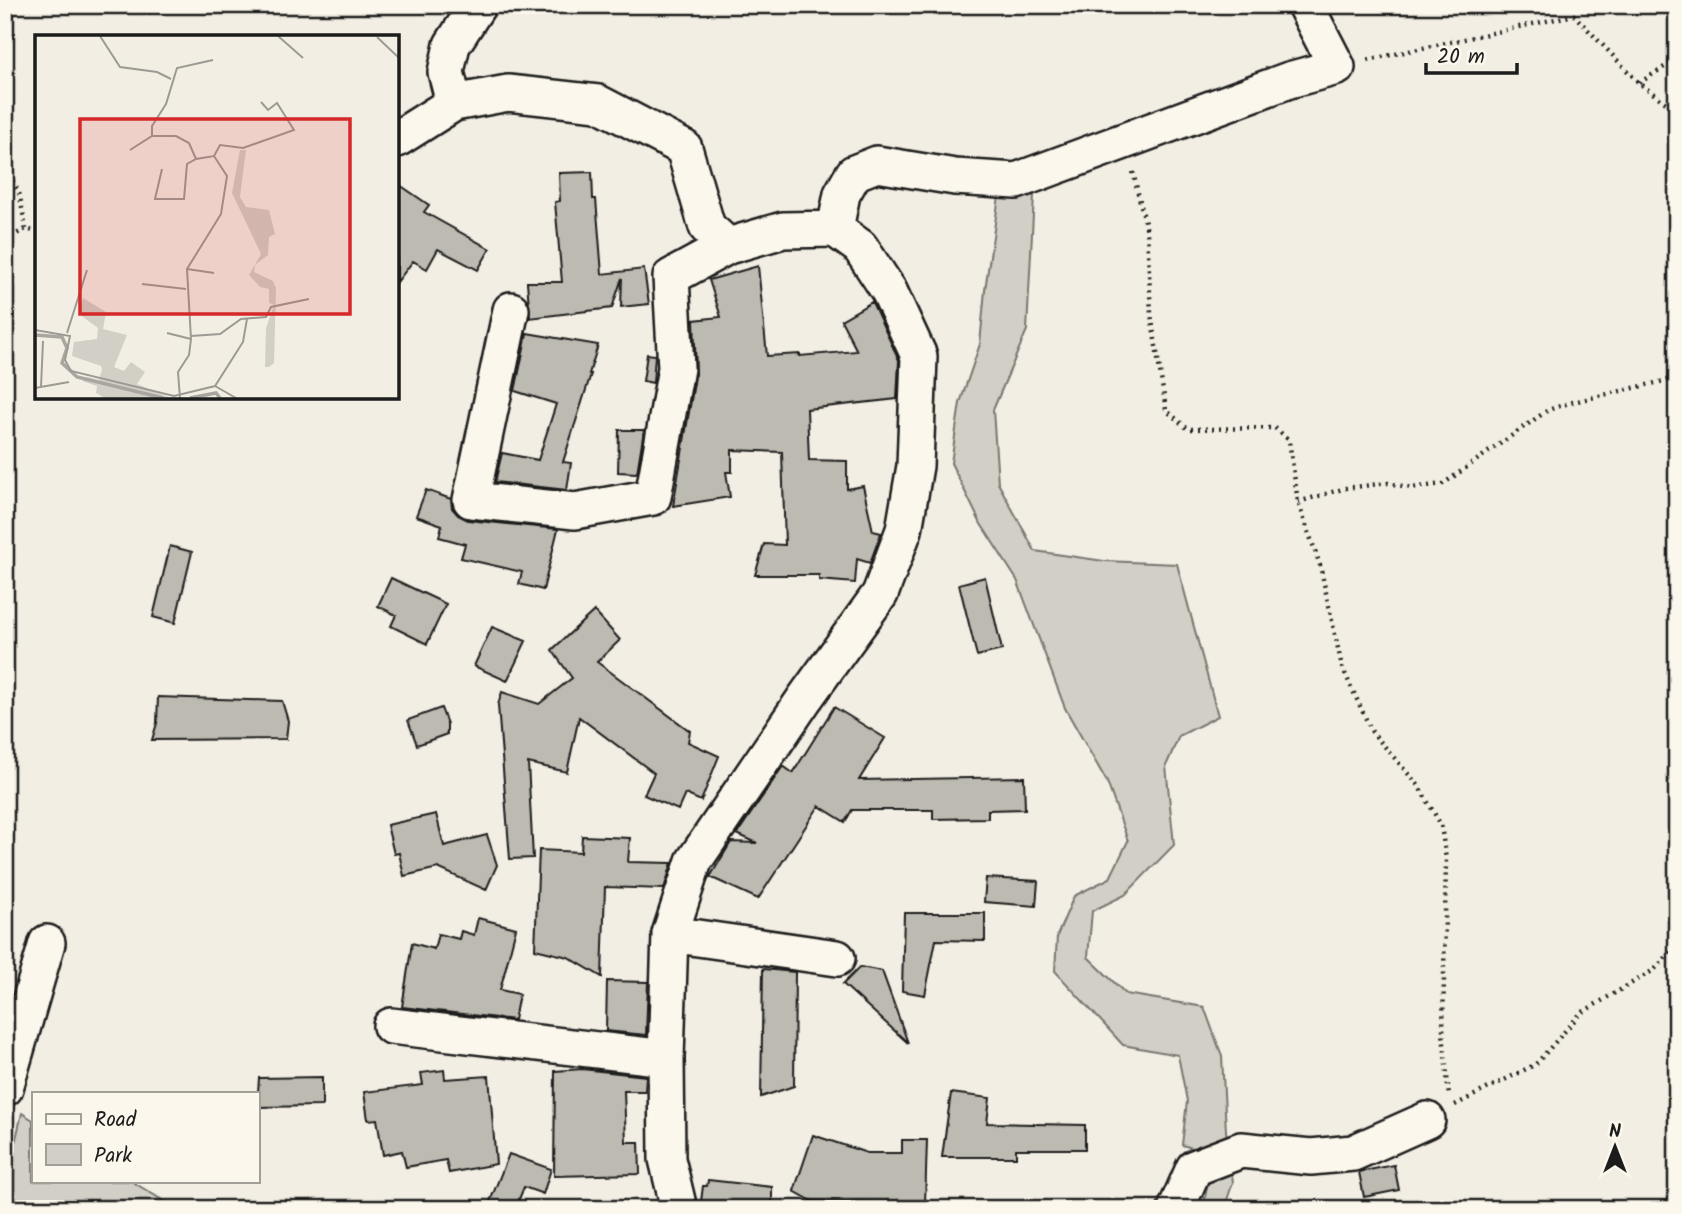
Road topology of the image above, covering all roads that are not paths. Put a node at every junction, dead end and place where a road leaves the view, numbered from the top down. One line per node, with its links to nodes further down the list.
1 (478, 5): 3 (street)
2 (1306, 5): 5 (street)
3 (454, 103): 4 (street); 6 (street)
4 (399, 138)
5 (835, 229): 6 (street); 8 (street)
6 (728, 247): 7 (street)
7 (511, 310)
8 (670, 934): 10 (street); 12 (street)
9 (47, 943): 13 (street)
10 (837, 958)
11 (391, 1026): 12 (street)
12 (666, 1058): 15 (street)
13 (5, 1088)
14 (1427, 1120): 16 (street)
15 (679, 1209)
16 (1176, 1209)

